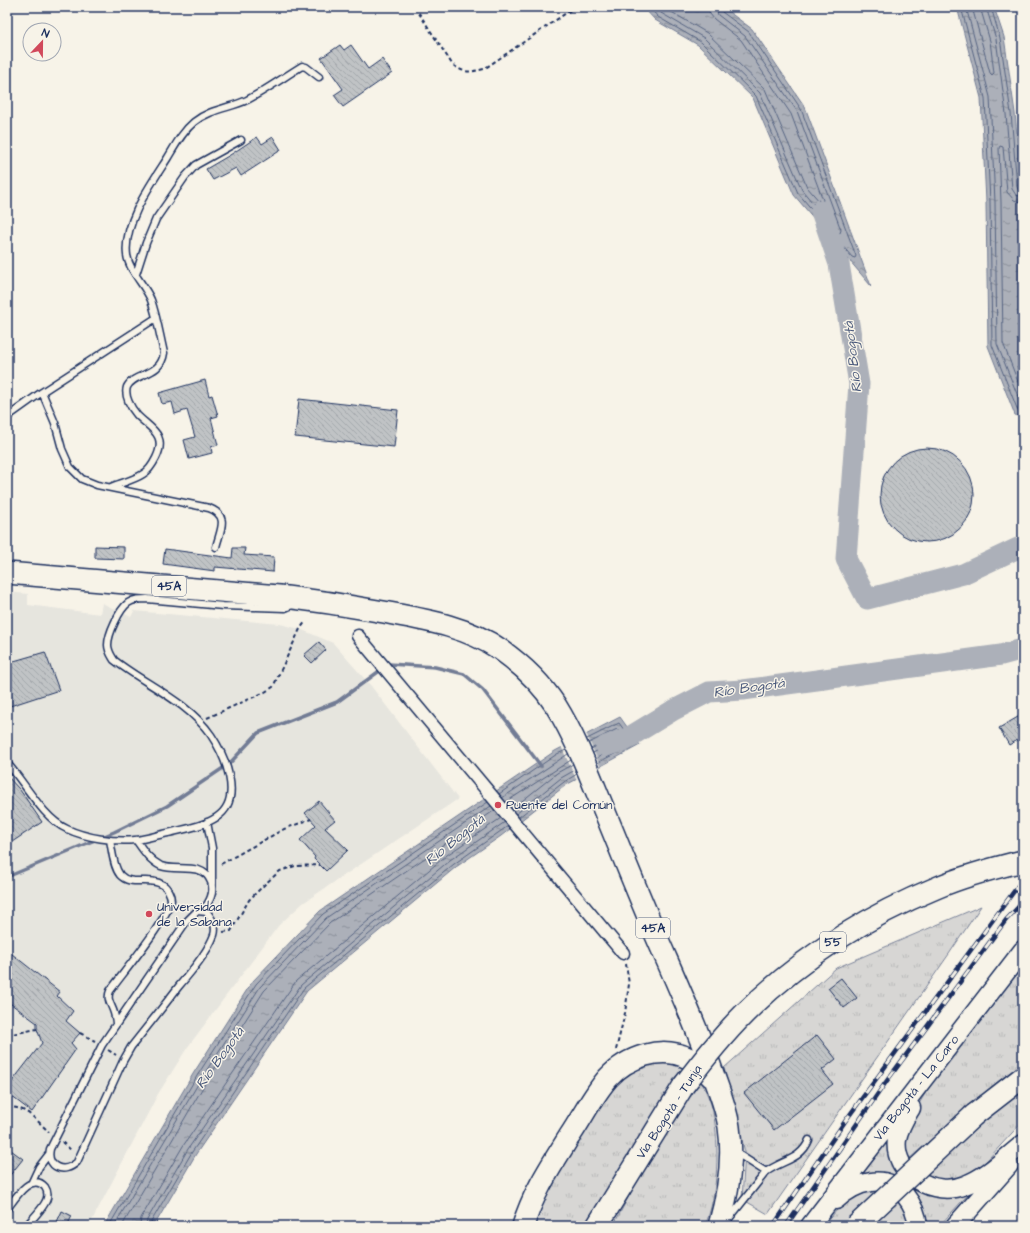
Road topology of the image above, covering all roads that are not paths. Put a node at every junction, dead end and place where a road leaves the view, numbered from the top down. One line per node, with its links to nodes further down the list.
1 (319, 77): 3 (lane)
2 (241, 140): 3 (lane)
3 (136, 274): 4 (lane)
4 (156, 318): 5 (lane); 7 (lane)
5 (42, 392): 6 (lane); 7 (lane)
6 (7, 417)
7 (111, 487): 8 (lane)
8 (216, 547)
9 (7, 573): 10 (highway, 45A)
10 (310, 599): 13 (lane); 24 (highway, 45A)
11 (358, 636): 20 (street)
12 (7, 763): 14 (lane)
13 (207, 822): 15 (lane); 17 (lane)
14 (108, 839): 15 (lane); 22 (lane)
15 (136, 840): 17 (lane)
16 (1023, 860): 35 (highway, Vía Bogotá - Tunja / 55, bridge)
17 (212, 885): 18 (lane)
18 (203, 911): 22 (lane); 29 (lane)
19 (1023, 950): 21 (main road, Vía Bogotá - La Caro)
20 (624, 953)
21 (971, 1018): 26 (main road); 38 (main road, Vía Bogotá - La Caro)
22 (116, 1024): 29 (lane)
23 (1023, 1077): 39 (highway, bridge)
24 (716, 1080): 28 (highway, 45A); 34 (highway)
25 (809, 1140): 30 (lane)
26 (1023, 1144)
27 (1023, 1149): 41 (main road)
28 (732, 1150): 30 (lane); 36 (highway, 45A)
29 (49, 1154): 31 (lane)
30 (766, 1172): 37 (lane)
31 (32, 1182): 32 (lane); 33 (lane)
32 (7, 1209)
33 (26, 1226)
34 (523, 1226)
35 (597, 1226)
36 (718, 1226)
37 (724, 1226)
38 (810, 1226): 40 (main road)
39 (856, 1226)
40 (918, 1226)
41 (956, 1226)

